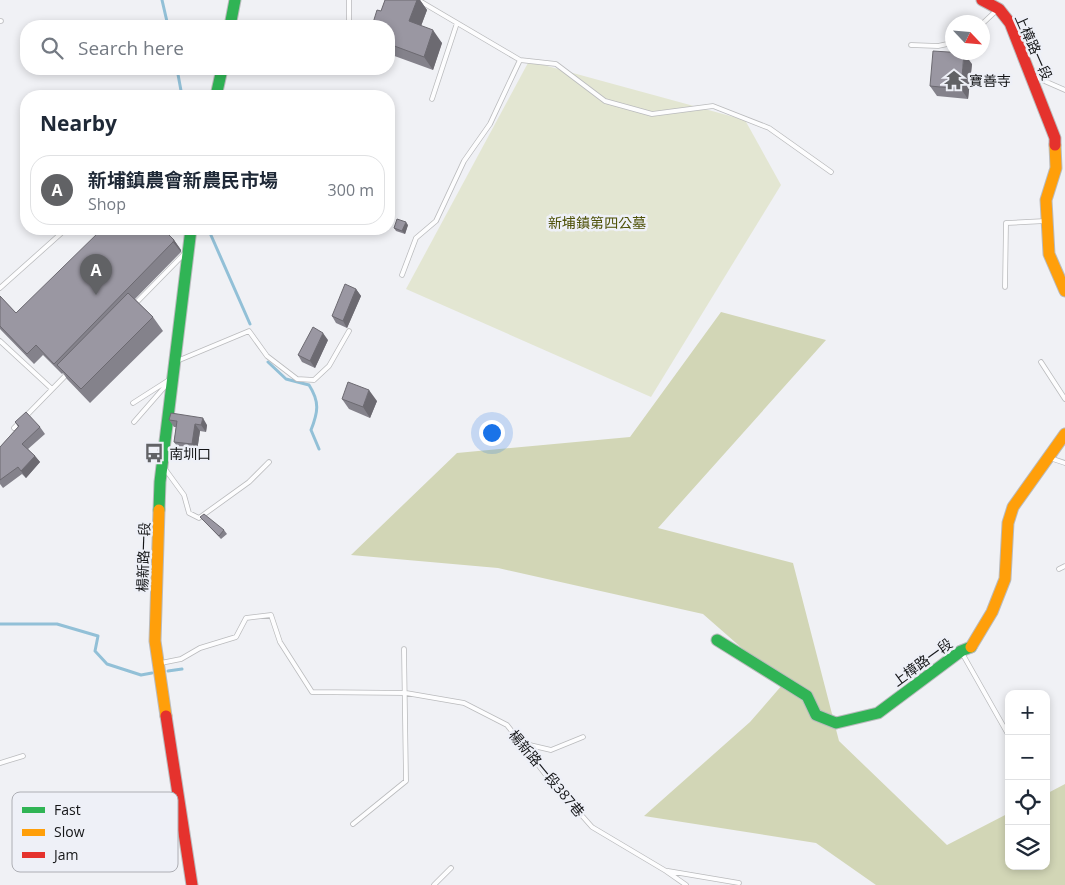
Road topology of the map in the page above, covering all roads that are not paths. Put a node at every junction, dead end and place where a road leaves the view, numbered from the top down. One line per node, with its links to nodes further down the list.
1 (235, 0): 7 (street)
2 (349, 0): 8 (lane)
3 (418, 0): 9 (lane)
4 (982, 0): 5 (street, 上樟路一段)
5 (999, 9): 6 (lane); 14 (street, 上樟路一段)
6 (990, 17)
7 (231, 20)
8 (349, 20)
9 (457, 23): 12 (lane); 17 (lane)
10 (945, 44): 11 (lane)
11 (910, 45)
12 (520, 60): 19 (lane); 24 (lane)
13 (221, 75): 15 (street)
14 (1031, 75): 16 (lane); 18 (street, 上樟路一段)
15 (217, 90)
16 (1065, 90)
17 (432, 99)
18 (1060, 167): 20 (street, 上樟路一段)
19 (831, 172)
20 (1047, 221): 25 (lane); 27 (street, 上樟路一段)
21 (59, 235): 26 (lane)
22 (191, 235): 23 (street, 楊新路一段)
23 (189, 248): 28 (lane); 31 (street, 楊新路一段)
24 (402, 275)
25 (1005, 287)
26 (0, 288)
27 (1065, 291)
28 (134, 305)
29 (349, 332): 31 (lane)
30 (0, 341): 35 (lane)
31 (175, 362): 34 (street, 楊新路一段)
32 (1041, 362): 36 (lane)
33 (73, 368): 35 (lane)
34 (173, 378): 37 (lane); 38 (lane); 44 (street, 楊新路一段)
35 (52, 389): 39 (lane)
36 (1065, 399)
37 (133, 404)
38 (134, 422)
39 (14, 428)
40 (1065, 434): 41 (street, 上樟路一段)
41 (1048, 458): 43 (lane); 49 (street, 上樟路一段)
42 (269, 462): 44 (lane)
43 (1065, 463)
44 (162, 465): 50 (street, 楊新路一段)
45 (1065, 566): 46 (lane)
46 (1059, 569)
47 (717, 640): 49 (street, 上樟路一段)
48 (404, 649): 51 (lane)
49 (961, 651): 52 (lane)
50 (159, 663): 51 (lane, 楊新路一段387巷); 61 (street, 楊新路一段)
51 (406, 693): 54 (lane, 楊新路一段387巷); 57 (lane)
52 (1008, 735)
53 (583, 737): 54 (lane)
54 (521, 743): 59 (lane, 楊新路一段387巷)
55 (23, 756): 56 (lane)
56 (0, 763)
57 (353, 824)
58 (451, 868): 62 (lane)
59 (666, 871): 60 (lane); 63 (lane, 楊新路一段387巷)
60 (738, 883)
61 (192, 885)
62 (434, 885)
63 (686, 885)

